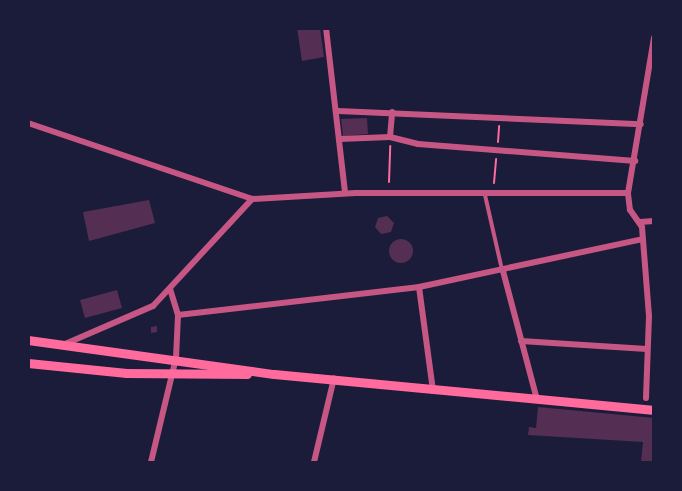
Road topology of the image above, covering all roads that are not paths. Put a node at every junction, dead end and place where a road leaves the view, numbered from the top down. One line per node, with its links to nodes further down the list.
1 (326, 28): 3 (street)
2 (654, 37): 6 (street)
3 (338, 111): 4 (street); 8 (street)
4 (392, 112): 6 (street); 7 (street)
5 (28, 123): 13 (street)
6 (641, 124): 9 (street)
7 (390, 137): 8 (street); 9 (street)
8 (340, 140): 11 (street)
9 (635, 161): 10 (street)
10 (628, 193): 12 (street); 15 (street)
11 (345, 194): 12 (street); 13 (street)
12 (484, 195): 17 (lane)
13 (252, 199): 19 (street)
14 (654, 221): 15 (street)
15 (641, 225): 16 (street)
16 (639, 240): 17 (street); 24 (street)
17 (503, 271): 18 (street); 22 (street)
18 (419, 287): 20 (street); 32 (street)
19 (170, 289): 20 (street); 23 (street)
20 (178, 315): 25 (street)
21 (28, 340): 23 (main road)
22 (521, 341): 24 (street); 34 (street)
23 (64, 344): 25 (main road)
24 (647, 349): 33 (street)
25 (176, 358): 29 (main road); 30 (street)
26 (28, 363): 27 (main road)
27 (44, 364): 28 (main road); 30 (main road)
28 (28, 368)
29 (274, 374): 30 (main road); 31 (main road)
30 (173, 375): 36 (street)
31 (334, 378): 32 (main road); 37 (street)
32 (433, 391): 34 (main road)
33 (646, 398)
34 (537, 400): 35 (main road)
35 (654, 410)
36 (151, 462)
37 (314, 462)

